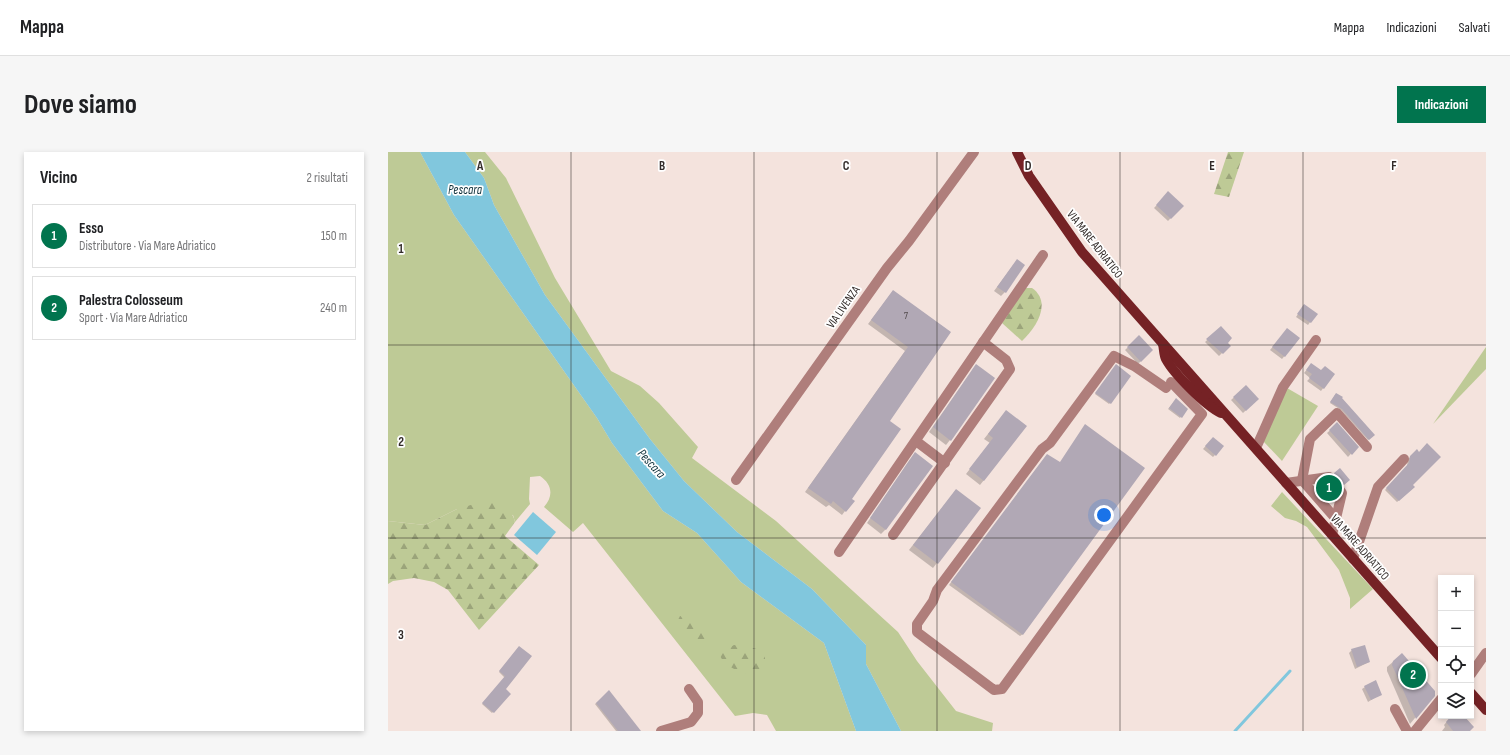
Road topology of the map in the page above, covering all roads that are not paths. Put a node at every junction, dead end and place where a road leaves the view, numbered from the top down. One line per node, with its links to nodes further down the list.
1 (974, 152): 15 (street, VIA LIVENZA)
2 (1017, 152): 6 (main road, VIA MARE ADRIATICO)
3 (1043, 255): 5 (street)
4 (1316, 340): 12 (street)
5 (983, 342): 10 (street); 14 (street)
6 (1182, 372): 7 (main road, VIA MARE ADRIATICO); 9 (main road, VIA MARE ADRIATICO)
7 (1208, 406): 8 (street); 9 (main road, VIA MARE ADRIATICO)
8 (1202, 414): 8 (street)
9 (1229, 416): 12 (main road, VIA MARE ADRIATICO)
10 (916, 441): 14 (street); 23 (street)
11 (1367, 447): 16 (street)
12 (1256, 448): 18 (main road, VIA MARE ADRIATICO)
13 (1404, 459): 24 (street)
14 (944, 463): 22 (street)
15 (736, 480)
16 (1302, 480): 17 (street); 18 (street); 20 (street)
17 (1323, 480)
18 (1286, 483): 21 (main road, VIA MARE ADRIATICO)
19 (1337, 496): 20 (street)
20 (1336, 519): 21 (street)
21 (1332, 535): 24 (main road, VIA MARE ADRIATICO)
22 (893, 536)
23 (839, 552)
24 (1353, 559): 26 (main road, VIA MARE ADRIATICO)
25 (1486, 653): 27 (street)
26 (1438, 655)
27 (1474, 670)
28 (689, 689): 33 (street)
29 (1474, 696): 32 (main road)
30 (1438, 703): 35 (street)
31 (1395, 709): 34 (street)
32 (1486, 710)
33 (661, 731)
34 (1407, 731)
35 (1415, 731)

